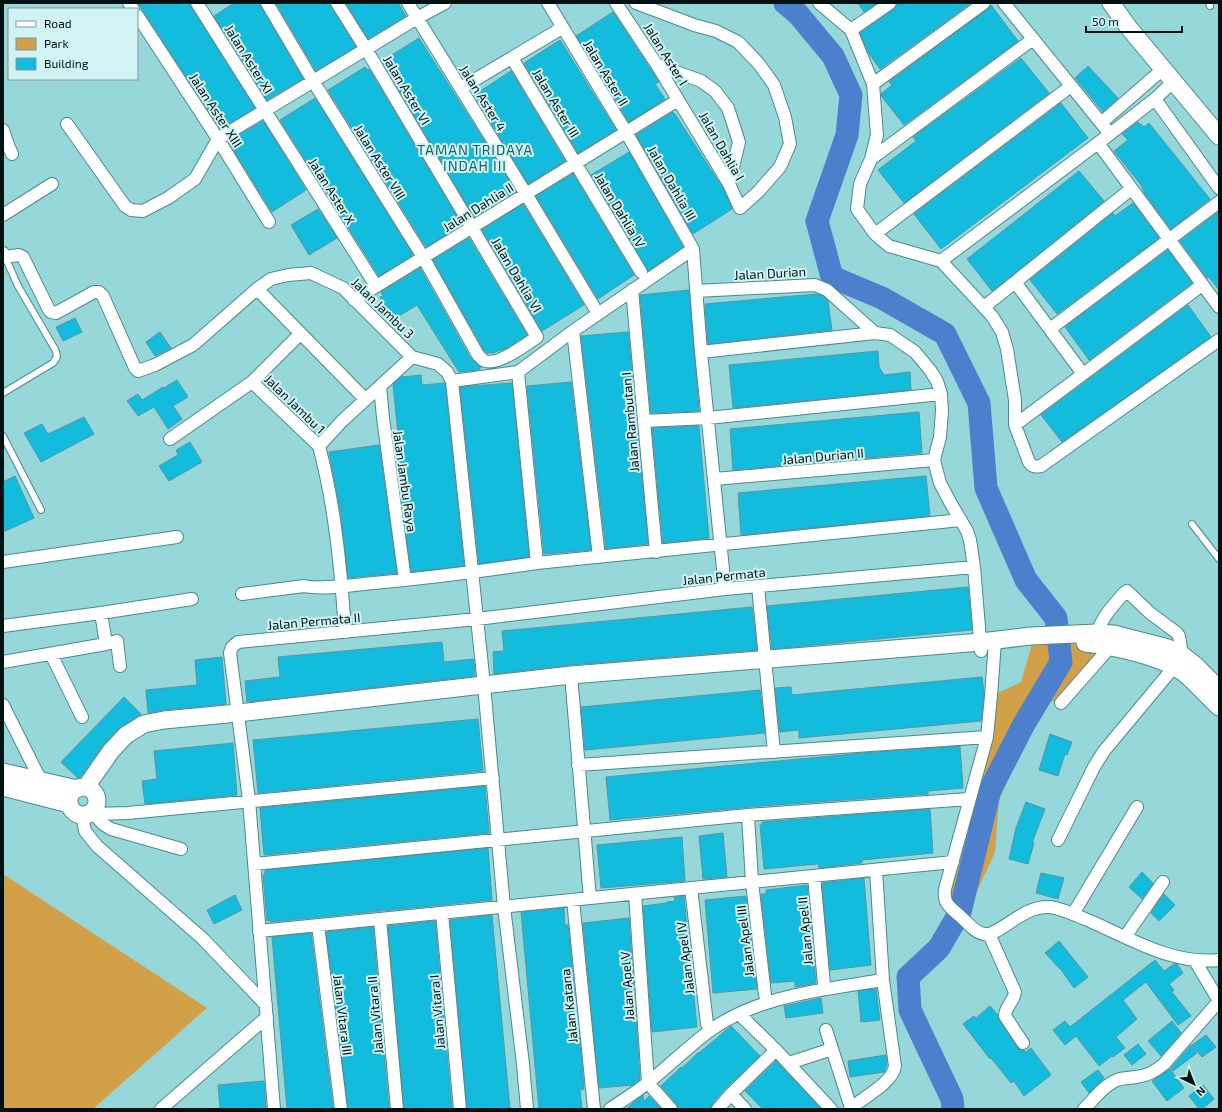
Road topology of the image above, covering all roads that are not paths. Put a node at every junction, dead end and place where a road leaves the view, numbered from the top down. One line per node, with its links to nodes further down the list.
1 (197, 3): 29 (street, Jalan Aster XI)
2 (267, 3): 23 (street, Jalan Aster VIII)
3 (336, 3): 19 (street, Jalan Aster VI)
4 (408, 3): 15 (street, Jalan Aster 4)
5 (445, 3): 15 (street)
6 (548, 3): 16 (street, Jalan Aster II)
7 (616, 3): 21 (street, Jalan Aster I)
8 (636, 3): 42 (street, Jalan Dahlia I)
9 (819, 3): 17 (street)
10 (890, 3): 17 (street)
11 (984, 3): 24 (street)
12 (1004, 3): 18 (street)
13 (1111, 3): 22 (street)
14 (138, 17): 36 (street, Jalan Aster XIII)
15 (417, 18): 19 (street); 26 (street, Jalan Aster 4)
16 (562, 28): 20 (street); 33 (street, Jalan Aster II)
17 (851, 30): 24 (street)
18 (1033, 39): 25 (street); 39 (street)
19 (366, 49): 23 (street); 49 (street, Jalan Aster VI)
20 (512, 58): 26 (street); 40 (street, Jalan Aster III)
21 (657, 65): 28 (street, Jalan Aster I); 42 (street)
22 (1169, 75): 27 (street); 30 (street); 35 (street)
23 (313, 81): 29 (street); 54 (street, Jalan Aster VIII)
24 (873, 84): 39 (street)
25 (1071, 86): 30 (street); 50 (street)
26 (461, 88): 45 (street, Jalan Aster 4)
27 (1155, 99): 34 (street); 44 (street)
28 (678, 100): 33 (street, Jalan Dahlia II); 42 (street, Jalan Dahlia I)
29 (265, 110): 36 (street); 59 (street, Jalan Aster X)
30 (1101, 123): 34 (street)
31 (67, 124): 36 (street)
32 (3, 130): 38 (street)
33 (626, 132): 40 (street, Jalan Dahlia II); 52 (street, Jalan Dahlia III)
34 (1110, 134): 37 (street)
35 (1219, 136)
36 (218, 139): 48 (street, Jalan Aster XIII)
37 (1098, 143): 43 (street); 55 (street)
38 (12, 154)
39 (871, 159): 50 (street)
40 (575, 163): 45 (street, Jalan Dahlia II); 56 (street, Jalan Dahlia IV)
41 (52, 184): 47 (street)
42 (729, 184)
43 (1131, 188): 51 (street); 57 (street)
44 (1219, 188)
45 (526, 194): 49 (street, Jalan Dahlia II); 64 (street, Jalan Aster 4)
46 (1219, 202): 51 (street)
47 (3, 215)
48 (269, 222)
49 (472, 228): 54 (street, Jalan Dahlia II); 71 (street, Jalan Dahlia VI)
50 (875, 234): 55 (street)
51 (1169, 240): 58 (street); 67 (street)
52 (693, 249): 61 (street); 62 (street)
53 (4, 255): 60 (street, Jalan Jambu 3); 80 (lane)
54 (423, 258): 59 (street, Jalan Dahlia II); 71 (street, Jalan Aster VIII)
55 (942, 261): 65 (street)
56 (642, 272)
57 (1015, 282): 65 (street); 67 (street)
58 (1202, 285): 66 (street); 76 (street)
59 (376, 286): 63 (street, Jalan Dahlia II)
60 (256, 289): 63 (street, Jalan Jambu 3); 70 (street)
61 (632, 290): 68 (street); 84 (street, Jalan Rambutan I)
62 (696, 291): 69 (street, Jalan Durian); 73 (street)
63 (354, 300): 74 (street, Jalan Jambu 3)
64 (594, 307)
65 (984, 307): 85 (street)
66 (1219, 308)
67 (1050, 329): 76 (street)
68 (573, 331): 75 (street); 97 (street)
69 (875, 333): 73 (street); 81 (street)
70 (300, 334): 78 (street); 82 (street)
71 (537, 337)
72 (1219, 340): 85 (street)
73 (701, 352): 83 (street)
74 (412, 357): 77 (street); 79 (street)
75 (518, 372): 77 (street); 100 (street)
76 (1083, 374): 85 (street)
77 (452, 381): 102 (street)
78 (252, 382): 87 (street); 88 (street, Jalan Jambu 1)
79 (380, 386): 82 (street); 103 (street, Jalan Jambu Raya)
80 (3, 393)
81 (942, 394): 83 (street); 89 (street)
82 (365, 399): 88 (street)
83 (708, 418): 84 (street); 90 (street)
84 (644, 421): 96 (street, Jalan Rambutan I)
85 (1015, 425)
86 (3, 436): 91 (lane)
87 (170, 439)
88 (318, 446): 104 (street)
89 (934, 460): 90 (street, Jalan Durian II); 92 (street)
90 (714, 479): 95 (street)
91 (41, 510)
92 (961, 520): 95 (street); 101 (street)
93 (1192, 524): 98 (lane)
94 (177, 537): 99 (street)
95 (720, 545): 96 (street); 106 (street)
96 (656, 552): 97 (street)
97 (598, 557): 100 (street)
98 (1219, 559)
99 (3, 562)
100 (537, 563): 102 (street)
101 (974, 567): 105 (street, Jalan Permata); 115 (street)
102 (472, 572): 103 (street); 110 (street)
103 (404, 580): 104 (street)
104 (342, 586): 107 (street); 112 (street)
105 (758, 586): 106 (street, Jalan Permata); 119 (street)
106 (725, 589): 110 (street, Jalan Permata)
107 (242, 594)
108 (192, 598): 109 (street)
109 (101, 613): 111 (street); 114 (street)
110 (477, 619): 112 (street, Jalan Permata II); 122 (street)
111 (3, 626)
112 (345, 632): 128 (street, Jalan Permata II)
113 (1097, 638): 115 (street); 117 (street); 117 (street); 124 (street)
114 (106, 644): 116 (street); 120 (street)
115 (988, 646): 119 (street); 129 (street)
116 (51, 654): 118 (street); 127 (street)
117 (1178, 661): 123 (street); 126 (street); 144 (street)
118 (3, 662)
119 (765, 664): 121 (street); 130 (street)
120 (120, 666)
121 (571, 680): 122 (street); 131 (street)
122 (485, 689): 128 (street); 133 (street)
123 (1219, 689)
124 (1061, 703)
125 (3, 705): 134 (street)
126 (1219, 707)
127 (82, 717)
128 (238, 718): 136 (street); 138 (street, Jalan Permata II)
129 (987, 737): 130 (street); 137 (street)
130 (774, 752): 131 (street)
131 (578, 765): 142 (street)
132 (3, 772): 134 (street)
133 (493, 778): 138 (street); 143 (street)
134 (41, 781): 136 (street)
135 (3, 787): 140 (street)
136 (85, 789): 140 (street); 140 (street)
137 (969, 799): 141 (street); 146 (street)
138 (249, 800): 140 (street); 147 (street, Jalan Permata II)
139 (1137, 807): 158 (street)
140 (84, 812): 145 (street); 170 (street)
141 (748, 815): 142 (street); 150 (street, Jalan Apel III)
142 (584, 831): 143 (street); 154 (street)
143 (499, 840): 147 (street); 156 (street)
144 (1058, 840)
145 (182, 849)
146 (953, 862): 148 (street); 162 (street)
147 (254, 864): 161 (street, Jalan Permata II)
148 (876, 870): 149 (street); 166 (street)
149 (814, 876): 150 (street); 167 (street, Jalan Apel II)
150 (752, 882): 152 (street); 168 (street, Jalan Apel III)
151 (1162, 882): 163 (street)
152 (692, 888): 153 (street); 172 (street, Jalan Apel IV)
153 (635, 894): 154 (street); 178 (street, Jalan Apel V)
154 (590, 898): 155 (street)
155 (573, 900): 156 (street); 187 (street, Jalan Katana)
156 (504, 907): 157 (street); 186 (street)
157 (442, 913): 159 (street); 185 (street, Jalan Vitara I)
158 (1073, 914): 162 (street); 163 (street)
159 (380, 919): 160 (street); 184 (street, Jalan Vitara II)
160 (318, 925): 161 (street); 183 (street, Jalan Vitara III)
161 (259, 931): 170 (street, Jalan Permata II)
162 (989, 934): 174 (street)
163 (1125, 937): 165 (street)
164 (1219, 960): 165 (street)
165 (1195, 961): 169 (street)
166 (883, 980): 171 (street); 181 (street)
167 (824, 984)
168 (766, 995)
169 (1219, 1001): 193 (street)
170 (266, 1011): 180 (street); 182 (street, Jalan Permata II)
171 (739, 1014): 175 (street); 178 (street)
172 (707, 1024)
173 (826, 1030): 176 (street)
174 (1023, 1043)
175 (776, 1050): 177 (street); 179 (street)
176 (832, 1050): 177 (street); 181 (street)
177 (789, 1063): 192 (street)
178 (648, 1079): 188 (street); 189 (street)
179 (731, 1094): 190 (street); 191 (street)
180 (166, 1107)
181 (850, 1108)
182 (274, 1109)
183 (341, 1109)
184 (397, 1109)
185 (460, 1109)
186 (527, 1109)
187 (594, 1109)
188 (610, 1109)
189 (670, 1109)
190 (718, 1109)
191 (745, 1109)
192 (831, 1109)
193 (1084, 1109)

